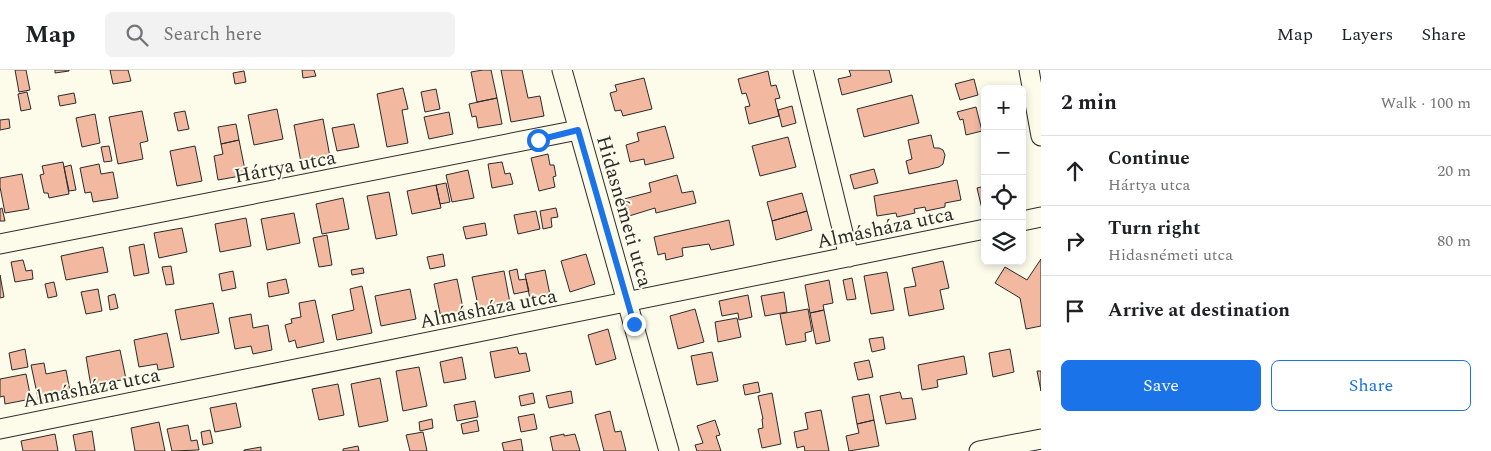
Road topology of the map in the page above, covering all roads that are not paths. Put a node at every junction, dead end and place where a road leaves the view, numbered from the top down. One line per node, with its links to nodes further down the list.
1 (562, 70): 4 (street, Hidasnémeti utca)
2 (803, 70): 10 (street)
3 (1029, 70): 5 (street)
4 (578, 130): 9 (street, Hártya utca); 11 (street, Hidasnémeti utca)
5 (1041, 136)
6 (1041, 217): 7 (street)
7 (1026, 220)
8 (981, 230): 10 (street, Almásháza utca)
9 (0, 244)
10 (849, 257): 11 (street, Almásháza utca)
11 (627, 302): 12 (street, Almásháza utca); 14 (street, Hidasnémeti utca)
12 (0, 429)
13 (1041, 439): 15 (street)
14 (669, 451)
15 (979, 451)

